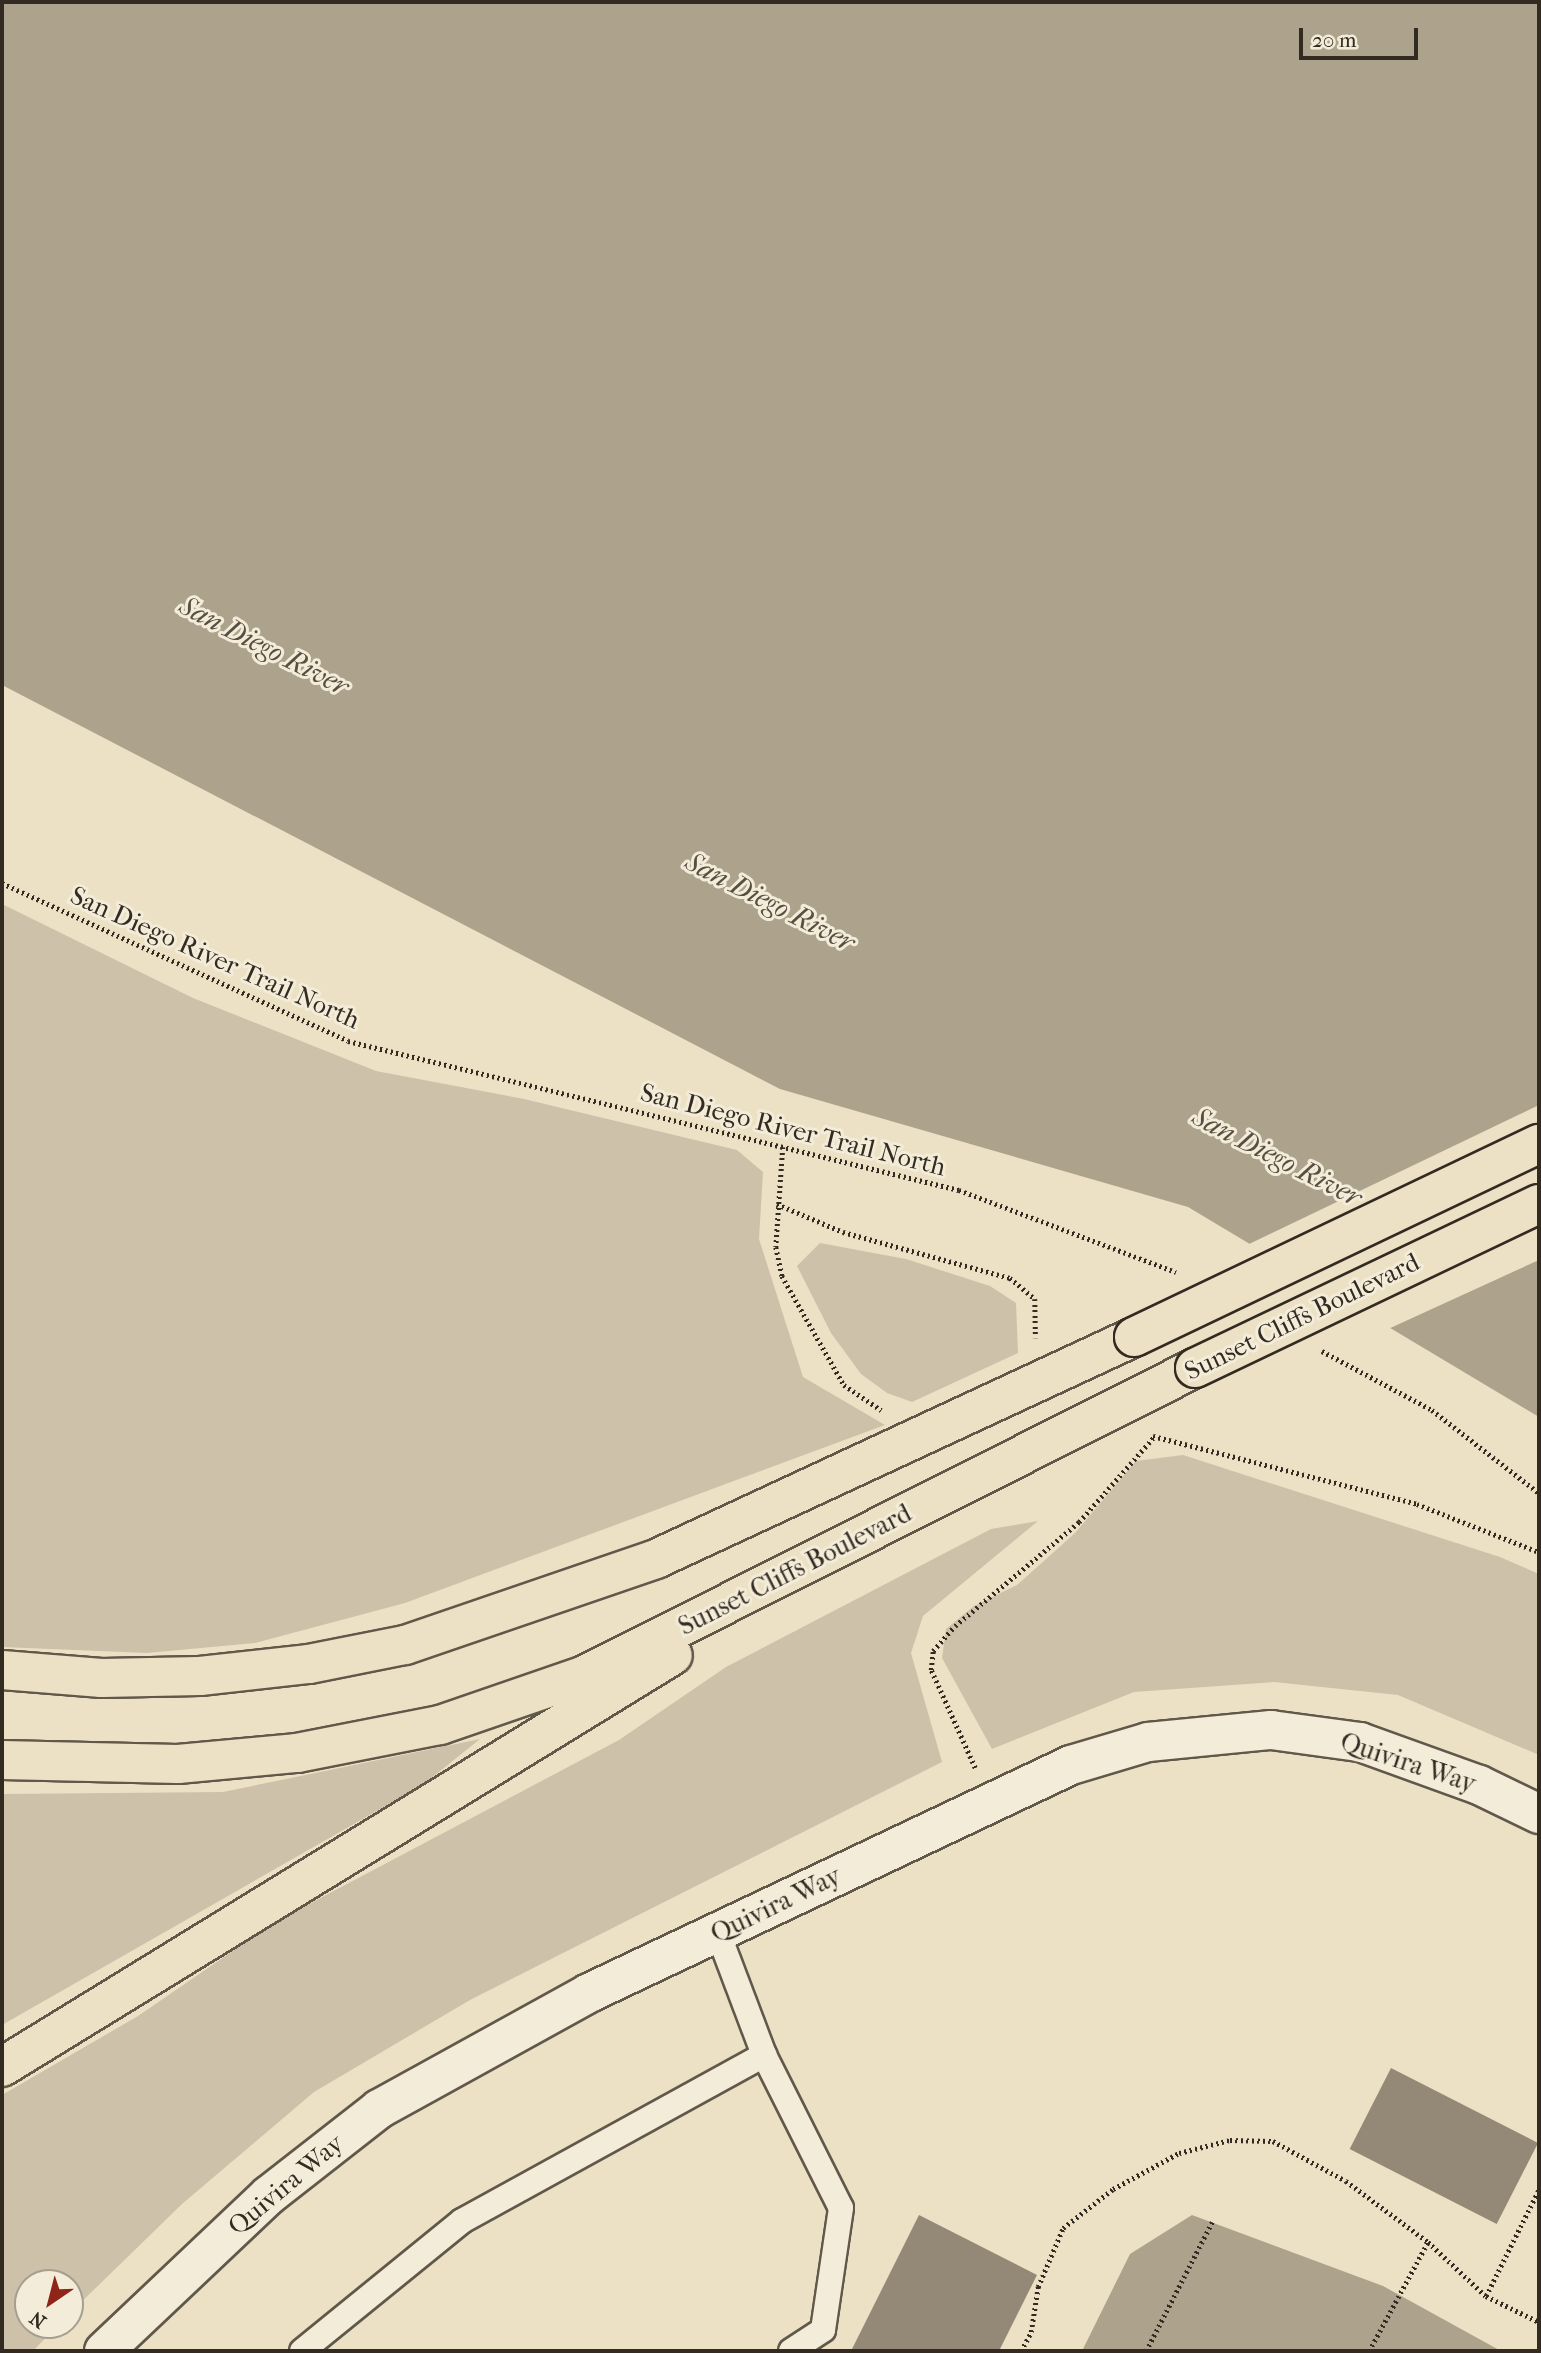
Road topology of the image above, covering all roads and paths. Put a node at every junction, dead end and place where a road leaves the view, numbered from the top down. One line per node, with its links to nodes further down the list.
1 (2, 883): 3 (path, San Diego River Trail North)
2 (1539, 1143): 8 (main road, Sunset Cliffs Boulevard, bridge)
3 (783, 1147): 4 (path); 6 (path, San Diego River Trail North)
4 (777, 1204): 8 (path); 11 (path)
5 (1539, 1204): 14 (main road, Sunset Cliffs Boulevard, bridge)
6 (1186, 1278)
7 (1309, 1344): 12 (path)
8 (1056, 1377): 11 (main road, Sunset Cliffs Boulevard)
9 (1163, 1430): 10 (path)
10 (1155, 1435): 13 (path); 17 (path)
11 (922, 1438): 15 (main road, Sunset Cliffs Boulevard)
12 (1539, 1493)
13 (1539, 1552)
14 (815, 1561): 16 (main road, Sunset Cliffs Boulevard); 21 (main road)
15 (2, 1670)
16 (2, 1760)
17 (990, 1802): 18 (street, Quivira Way); 19 (street, Quivira Way)
18 (1539, 1814)
19 (718, 1933): 20 (lane); 27 (street, Quivira Way)
20 (764, 2055): 28 (lane); 29 (lane)
21 (2, 2067)
22 (1539, 2189): 25 (path)
23 (1212, 2222): 31 (path)
24 (1428, 2242): 25 (path); 30 (path); 32 (path)
25 (1486, 2296): 26 (path)
26 (1539, 2322)
27 (104, 2351)
28 (302, 2351)
29 (790, 2351)
30 (1021, 2351)
31 (1146, 2351)
32 (1369, 2351)

